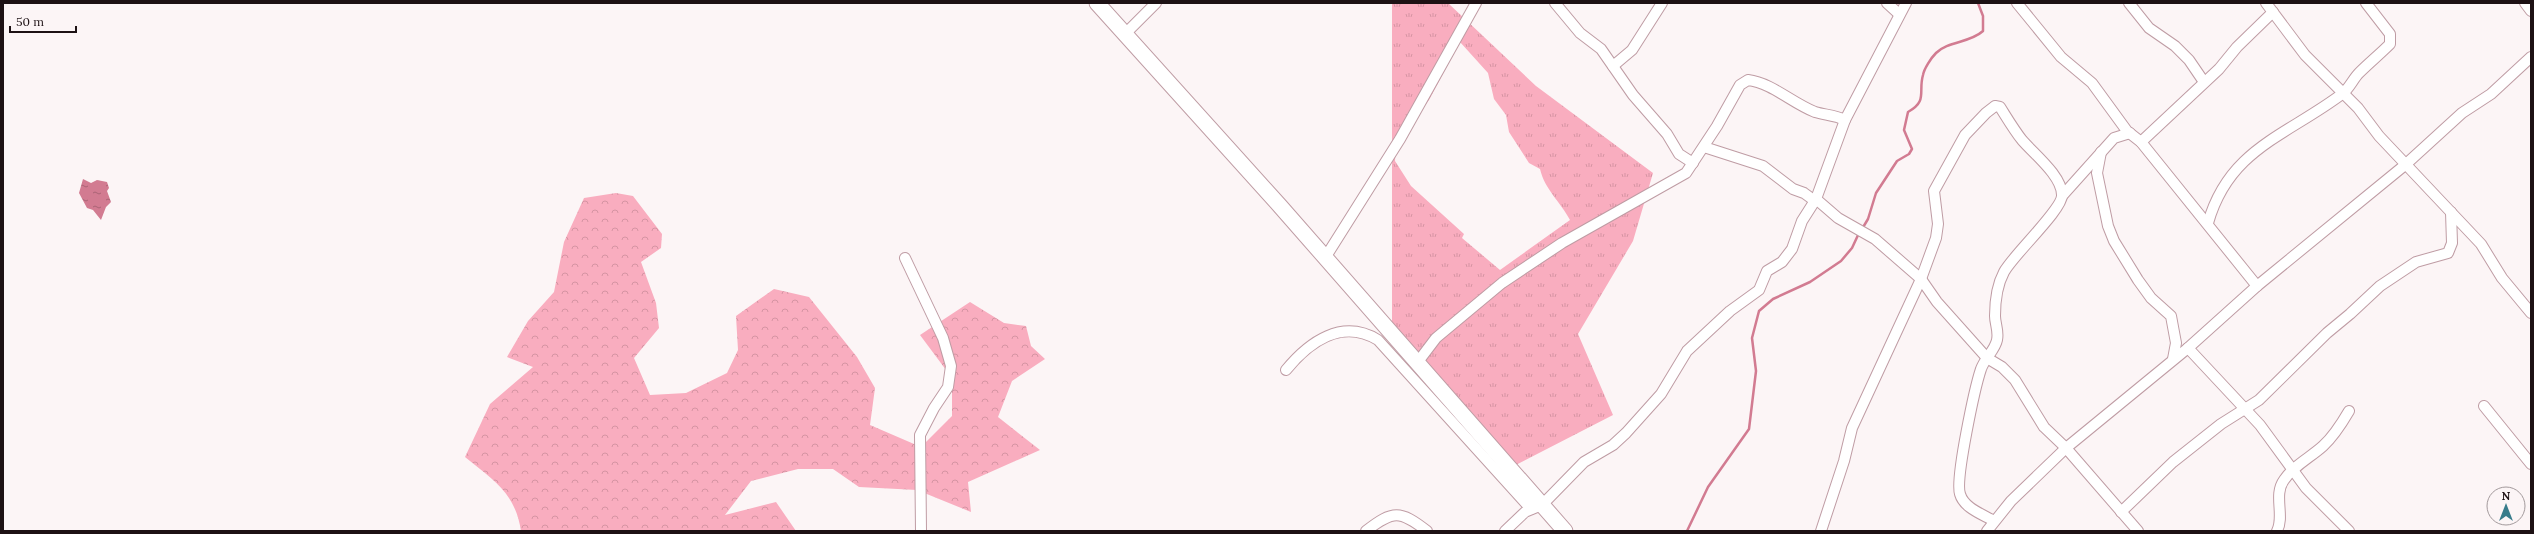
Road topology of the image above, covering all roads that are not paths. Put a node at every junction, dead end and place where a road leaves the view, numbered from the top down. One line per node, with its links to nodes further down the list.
1 (1097, 3): 16 (main road)
2 (1156, 3): 16 (street)
3 (1476, 3): 33 (street)
4 (1555, 3): 18 (street)
5 (1662, 3): 18 (street)
6 (1887, 3): 15 (street)
7 (1906, 3): 15 (street)
8 (2017, 3): 22 (street)
9 (2129, 3): 19 (street)
10 (2266, 3): 14 (street)
11 (2366, 3): 20 (street)
12 (2525, 3): 13 (street)
13 (2531, 11)
14 (2273, 12): 19 (street); 20 (street)
15 (1899, 14): 21 (street)
16 (1125, 34): 33 (main road)
17 (2531, 56): 27 (street)
18 (1613, 66): 26 (street)
19 (2204, 82): 23 (street)
20 (2343, 93): 27 (street); 31 (street)
21 (1845, 120): 24 (street); 29 (street)
22 (2130, 133): 23 (street); 25 (street)
23 (2142, 142): 31 (street)
24 (1704, 147): 26 (street); 29 (street)
25 (2101, 152): 28 (street); 39 (street)
26 (1693, 163): 40 (street)
27 (2405, 165): 30 (street); 35 (street)
28 (2062, 196): 34 (street); 38 (street)
29 (1816, 200): 34 (street); 48 (street)
30 (2451, 212): 36 (street); 43 (street)
31 (2208, 223): 35 (street)
32 (906, 258): 51 (street)
33 (1325, 258): 40 (main road)
34 (1921, 280): 38 (street); 56 (street)
35 (2257, 286): 37 (street)
36 (2531, 313)
37 (2188, 348): 39 (street); 43 (street)
38 (1987, 358): 45 (street); 50 (street)
39 (2173, 359): 45 (street)
40 (1417, 363): 48 (main road)
41 (1286, 370): 48 (street)
42 (2484, 406): 46 (street)
43 (2244, 409): 47 (street); 49 (street)
44 (2349, 411): 47 (street)
45 (2066, 448): 49 (street); 50 (street)
46 (2531, 464)
47 (2294, 469): 59 (street); 60 (street)
48 (1537, 507): 54 (street); 55 (main road)
49 (2121, 512): 58 (street)
50 (1994, 521): 57 (street)
51 (921, 531)
52 (1366, 531): 53 (street)
53 (1427, 531)
54 (1505, 531)
55 (1565, 531)
56 (1821, 531)
57 (1987, 531)
58 (2138, 531)
59 (2277, 531)
60 (2349, 531)

